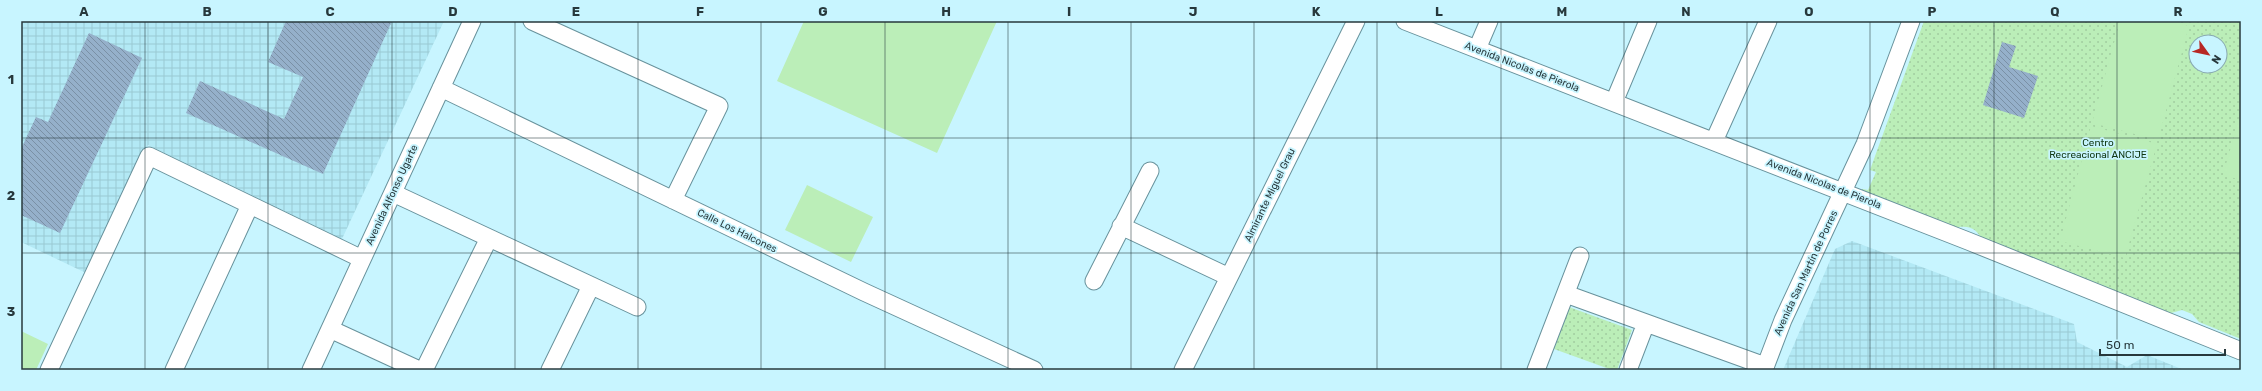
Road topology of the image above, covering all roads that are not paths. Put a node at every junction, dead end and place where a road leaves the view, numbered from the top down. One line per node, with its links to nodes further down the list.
1 (472, 21): 10 (street, Avenida Alfonso Ugarte)
2 (532, 21): 16 (street)
3 (1356, 21): 22 (street, Almirante Miguel Grau)
4 (1405, 21): 9 (street, Avenida Nicolas de Pierola)
5 (1489, 21): 9 (street)
6 (1648, 21): 11 (street)
7 (1768, 21): 12 (street)
8 (1911, 21): 14 (street, Avenida San Martín de Porres)
9 (1476, 49): 11 (street, Avenida Nicolas de Pierola)
10 (441, 88): 15 (street, Avenida Alfonso Ugarte); 16 (street, Calle Los Halcones)
11 (1614, 102): 12 (street, Avenida Nicolas de Pierola)
12 (1714, 141): 14 (street, Avenida Nicolas de Pierola)
13 (1150, 171): 18 (street)
14 (1844, 192): 29 (street, Avenida Nicolas de Pierola); 30 (street, Avenida San Martín de Porres)
15 (393, 193): 19 (street); 21 (street, Avenida Alfonso Ugarte)
16 (674, 200): 37 (street, Calle Los Halcones)
17 (250, 205): 21 (street); 31 (street); 32 (street)
18 (1122, 226): 22 (street); 23 (street)
19 (489, 238): 24 (street); 35 (street)
20 (1580, 256): 25 (street)
21 (362, 259): 28 (street, Avenida Alfonso Ugarte)
22 (1229, 277): 38 (street, Almirante Miguel Grau)
23 (1094, 281)
24 (590, 286): 26 (street); 36 (street)
25 (1566, 294): 27 (street); 39 (street)
26 (637, 308)
27 (1646, 323): 30 (street); 40 (street)
28 (330, 328): 33 (street, Avenida Alfonso Ugarte); 34 (street)
29 (2241, 351)
30 (1765, 368)
31 (49, 370)
32 (174, 370)
33 (312, 370)
34 (419, 370)
35 (424, 370)
36 (550, 370)
37 (1034, 370)
38 (1183, 370)
39 (1536, 370)
40 (1628, 370)

